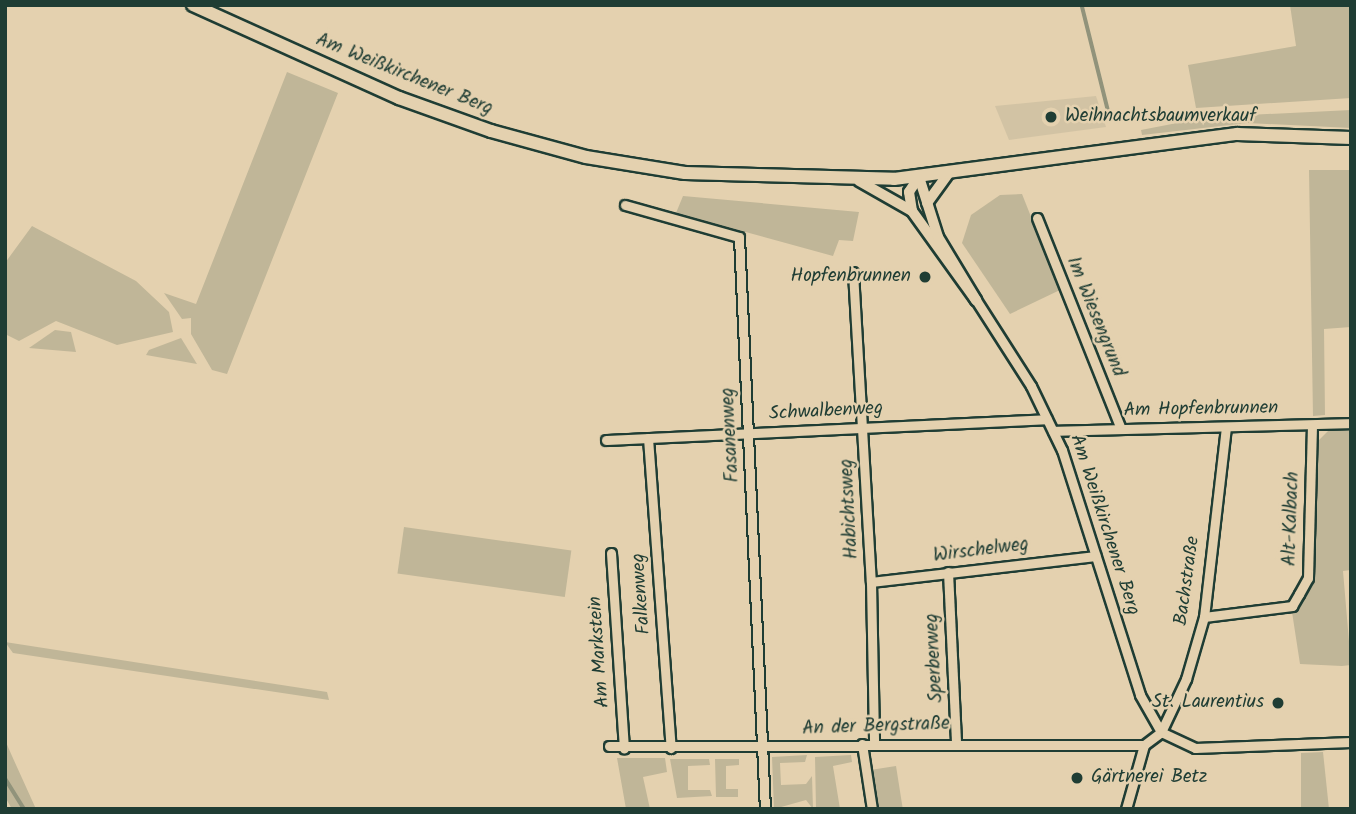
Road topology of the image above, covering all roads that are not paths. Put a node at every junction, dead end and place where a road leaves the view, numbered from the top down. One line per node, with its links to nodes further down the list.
1 (193, 5): 5 (main road, Am Weißkirchener Berg)
2 (1351, 138): 3 (main road)
3 (948, 174): 4 (main road); 6 (street)
4 (919, 177): 5 (main road, Am Weißkirchener Berg); 6 (street, Am Weißkirchener Berg); 8 (street)
5 (859, 181): 8 (street, Am Weißkirchener Berg)
6 (926, 203): 11 (street, Am Weißkirchener Berg)
7 (625, 205): 19 (street, Fasanenweg)
8 (912, 211): 11 (street, Am Weißkirchener Berg)
9 (1037, 218): 17 (street, Im Wiesengrund)
10 (853, 272): 15 (street, Habichtsweg)
11 (976, 300): 12 (street, Am Weißkirchener Berg)
12 (1047, 419): 15 (street, Schwalbenweg); 18 (street, Am Weißkirchener Berg)
13 (1351, 423): 14 (street, Am Hopfenbrunnen)
14 (1312, 425): 16 (street, Am Hopfenbrunnen); 26 (street, Alt-Kalbach)
15 (863, 428): 19 (street, Schwalbenweg); 25 (street, Habichtsweg)
16 (1226, 428): 17 (street, Am Hopfenbrunnen); 26 (street, Bachstraße)
17 (1121, 429): 18 (street, Am Hopfenbrunnen)
18 (1053, 431): 23 (street, Am Weißkirchener Berg)
19 (749, 433): 20 (street, Schwalbenweg); 35 (street, Fasanenweg)
20 (648, 438): 21 (street, Schwalbenweg); 34 (street, Falkenweg)
21 (606, 440)
22 (611, 553): 36 (street, Am Markstein)
23 (1094, 556): 24 (street, Wirschelweg); 27 (street, Am Weißkirchener Berg)
24 (948, 572): 25 (street, Wirschelweg); 28 (street, Sperberweg)
25 (872, 582): 31 (street, Habichtsweg)
26 (1204, 617): 27 (street, Bachstraße)
27 (1161, 732): 29 (street); 32 (street)
28 (956, 742): 31 (street, An der Bergstraße); 32 (street, An der Bergstraße)
29 (1351, 742)
30 (862, 744): 31 (street, An der Bergstraße); 35 (street, An der Bergstraße); 39 (street)
31 (874, 744)
32 (1144, 745): 37 (street)
33 (609, 746): 36 (street, An der Bergstraße)
34 (671, 748): 35 (street, An der Bergstraße); 36 (street, An der Bergstraße)
35 (764, 748): 38 (street, Fasanenweg)
36 (624, 749)
37 (1123, 807)
38 (765, 809)
39 (872, 809)

